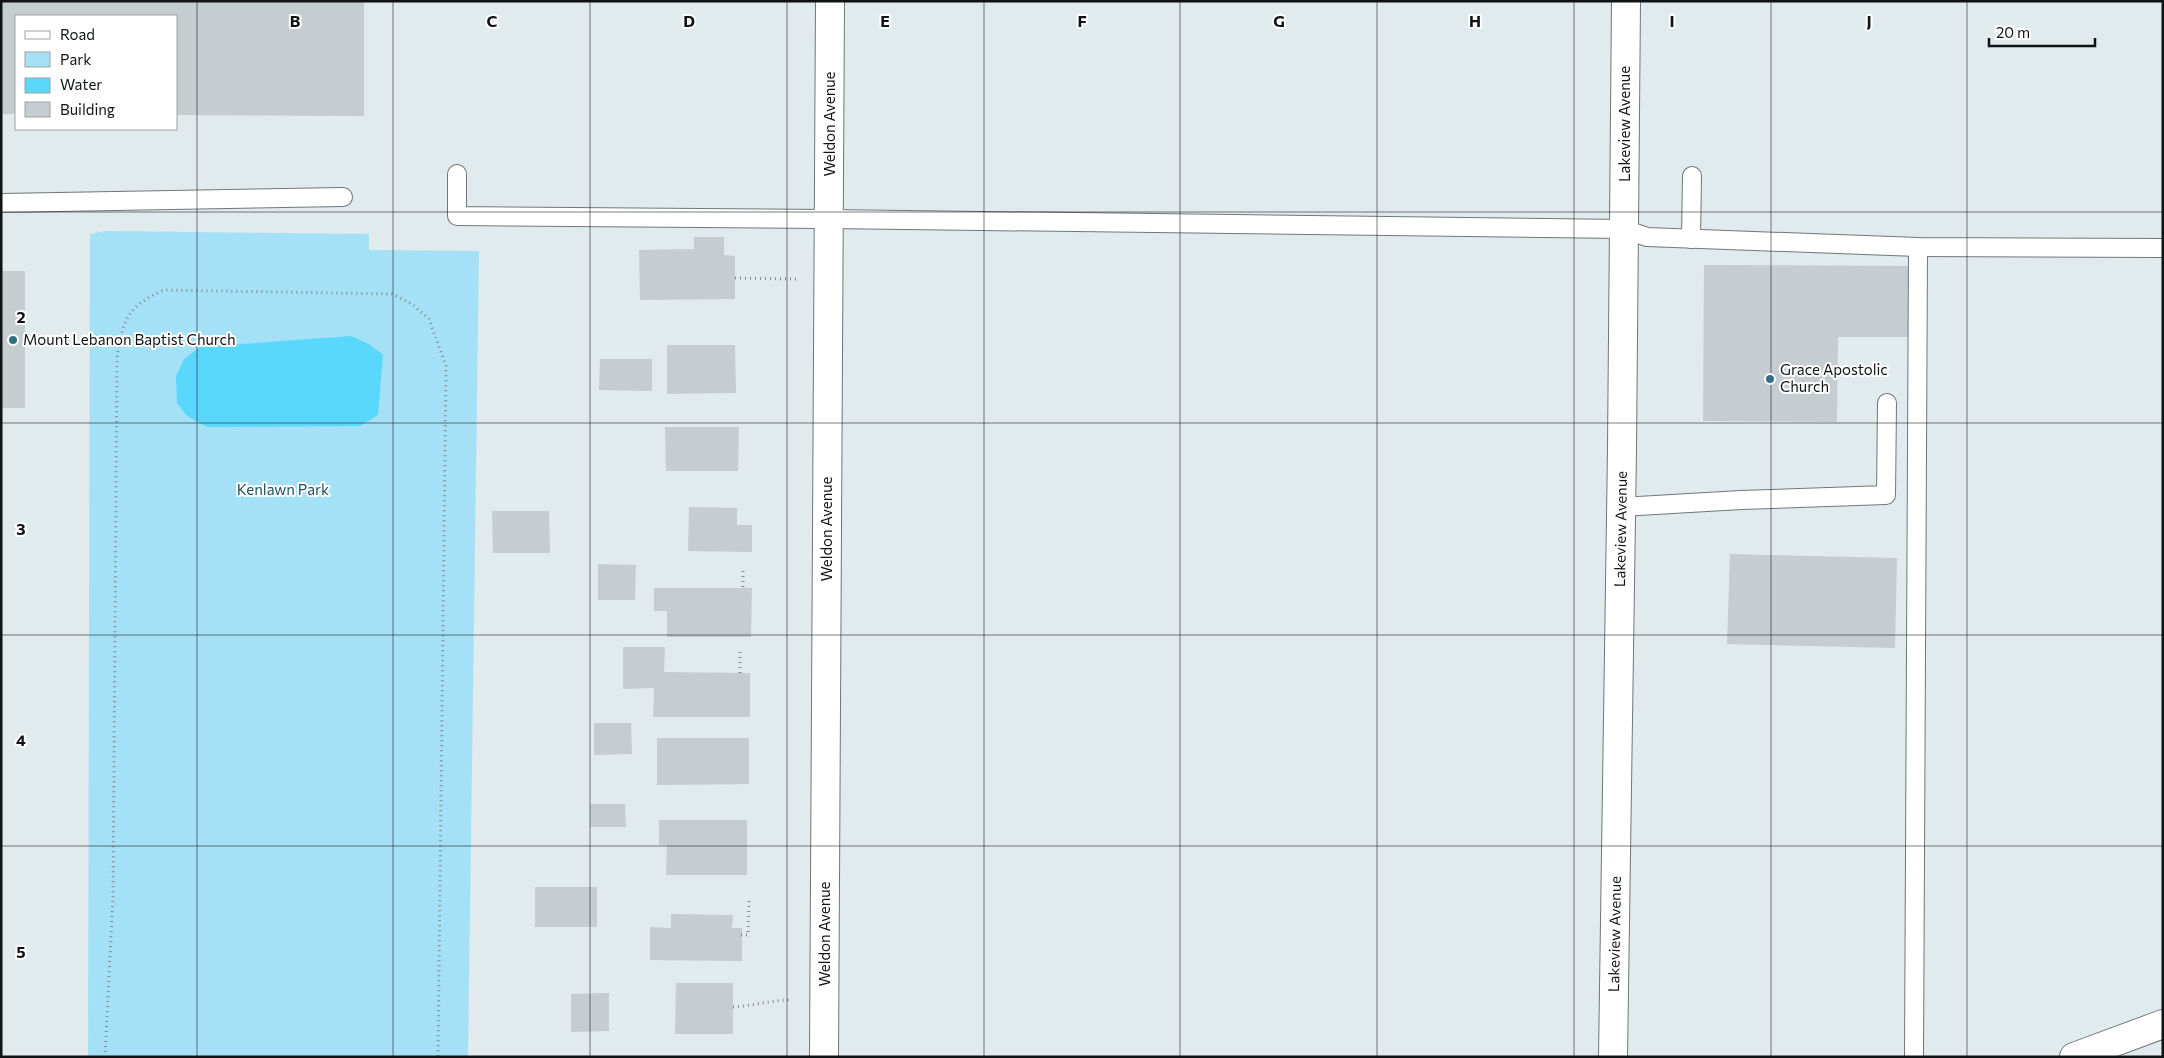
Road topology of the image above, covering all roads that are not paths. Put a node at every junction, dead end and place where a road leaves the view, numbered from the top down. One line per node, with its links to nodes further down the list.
1 (830, 1): 7 (street, Weldon Avenue)
2 (1626, 1): 8 (street, Lakeview Avenue)
3 (457, 174): 7 (lane)
4 (1692, 176): 9 (lane)
5 (343, 197): 6 (lane)
6 (1, 203)
7 (829, 219): 8 (lane); 15 (street, Weldon Avenue)
8 (1624, 229): 9 (lane); 13 (street, Lakeview Avenue)
9 (1691, 239): 10 (lane)
10 (1918, 247): 11 (lane); 17 (lane)
11 (2163, 248)
12 (1887, 403): 13 (lane)
13 (1621, 507): 16 (street, Lakeview Avenue)
14 (2163, 1024): 18 (street)
15 (824, 1057)
16 (1613, 1057)
17 (1914, 1057)
18 (2074, 1057)

